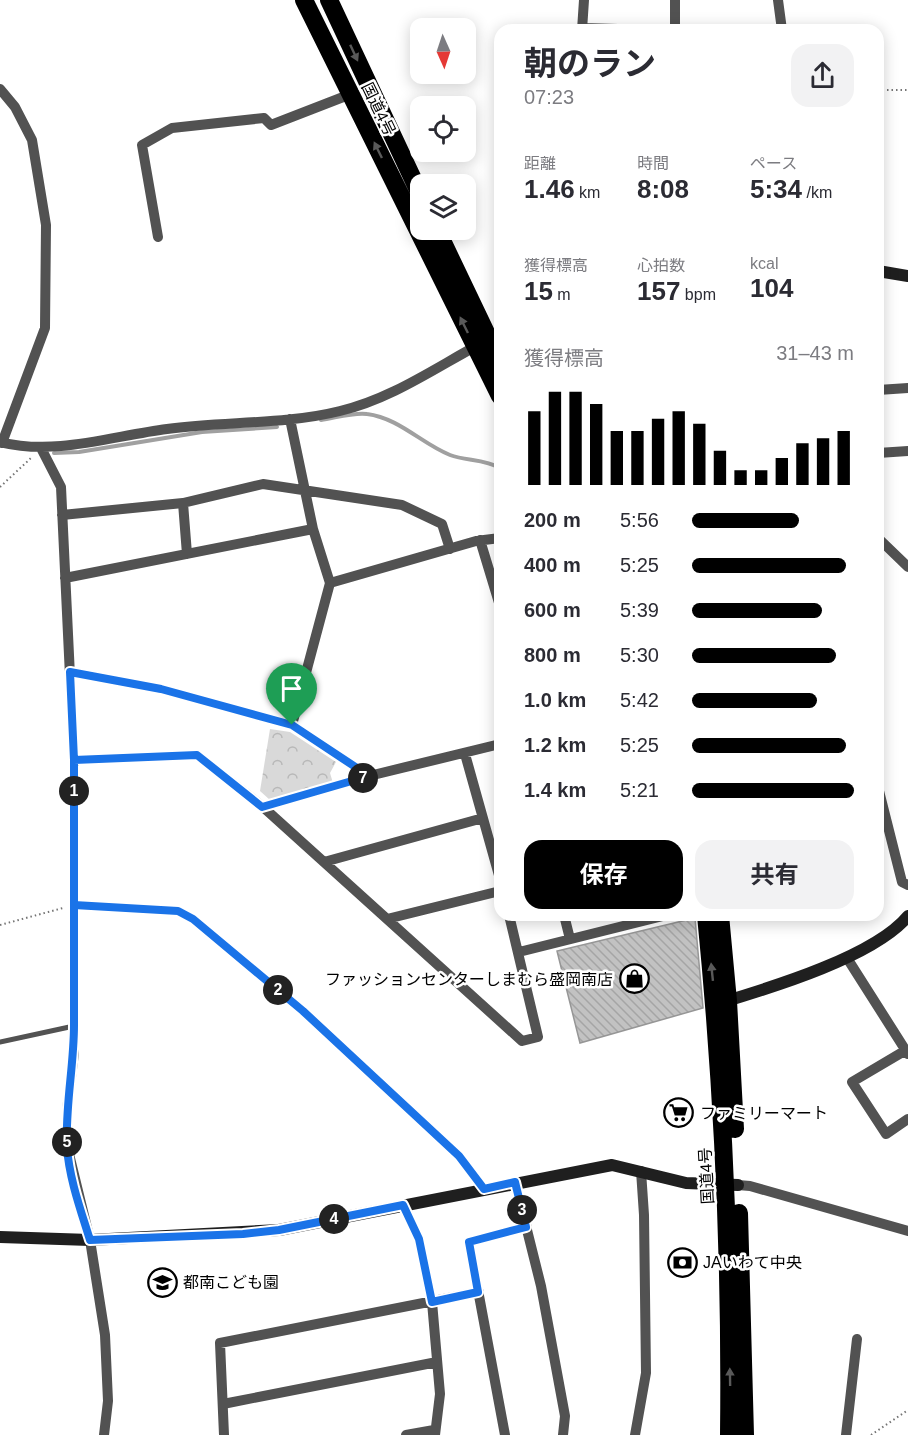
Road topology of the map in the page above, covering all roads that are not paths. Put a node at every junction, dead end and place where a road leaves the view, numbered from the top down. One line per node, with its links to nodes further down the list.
1 (304, 0): 10 (highway, 国道4号)
2 (329, 0): 11 (highway, 国道4号, one-way to 11)
3 (584, 0): 6 (street)
4 (675, 0): 7 (street)
5 (778, 0): 8 (street)
6 (582, 24)
7 (675, 24)
8 (781, 24)
9 (0, 89): 21 (street)
10 (351, 94): 12 (street); 16 (highway, 国道4号, one-way to 10)
11 (411, 174)
12 (158, 237)
13 (442, 240): 16 (highway, 国道4号)
14 (884, 273): 15 (street)
15 (908, 276)
16 (488, 340): 17 (highway, 国道4号); 20 (street)
17 (494, 368)
18 (908, 388): 19 (street)
19 (884, 390)
20 (290, 419): 22 (street); 25 (street)
21 (1, 442): 22 (street)
22 (41, 448): 27 (street)
23 (908, 451): 24 (street)
24 (884, 453)
25 (305, 490): 26 (street); 28 (street); 32 (street)
26 (183, 503): 27 (street); 33 (street)
27 (62, 515): 35 (street)
28 (313, 529): 33 (street); 36 (street)
29 (494, 539): 30 (street)
30 (480, 540): 32 (street); 37 (street)
31 (884, 544): 34 (street)
32 (450, 549): 36 (street)
33 (187, 554): 35 (street)
34 (908, 567)
35 (65, 578): 38 (street)
36 (330, 583): 39 (street)
37 (494, 586)
38 (70, 672): 39 (street); 42 (street)
39 (292, 725): 43 (street)
40 (494, 746): 41 (street)
41 (465, 754): 43 (street); 46 (street)
42 (74, 760): 44 (street); 51 (street)
43 (369, 776): 44 (street)
44 (262, 807): 48 (street)
45 (884, 811): 49 (street)
46 (483, 818): 47 (street); 48 (street)
47 (494, 857)
48 (324, 862): 53 (street)
49 (908, 885)
50 (494, 892): 53 (street)
51 (74, 905): 63 (street); 70 (street)
52 (908, 916): 61 (street)
53 (387, 919): 60 (street)
54 (511, 921): 60 (street)
55 (566, 921): 59 (street)
56 (643, 921): 59 (street)
57 (707, 921): 62 (highway, 国道4号, one-way to 57)
58 (720, 921): 62 (highway, 国道4号)
59 (570, 939): 60 (street)
60 (519, 952)
61 (847, 958): 62 (street); 65 (street)
62 (722, 1003): 69 (highway, 国道4号)
63 (74, 1026): 64 (lane); 75 (street)
64 (0, 1042)
65 (907, 1052): 66 (street)
66 (908, 1119)
67 (640, 1171): 68 (street); 69 (street); 87 (street)
68 (515, 1182): 70 (street); 72 (street)
69 (732, 1185): 73 (street); 88 (highway, 国道4号, one-way to 69); 89 (highway, 国道4号)
70 (484, 1189): 71 (street)
71 (403, 1205): 75 (street); 77 (street)
72 (526, 1227): 76 (street); 86 (street)
73 (908, 1231)
74 (0, 1237): 75 (street)
75 (90, 1240): 82 (street)
76 (478, 1292): 77 (street); 85 (street)
77 (432, 1302): 79 (street); 80 (street)
78 (857, 1339): 90 (street)
79 (436, 1362): 80 (street); 81 (street)
80 (223, 1404): 83 (street)
81 (435, 1432): 84 (street)
82 (104, 1435)
83 (224, 1435)
84 (406, 1435)
85 (505, 1435)
86 (563, 1435)
87 (635, 1435)
88 (729, 1435)
89 (745, 1435)
90 (846, 1435)

